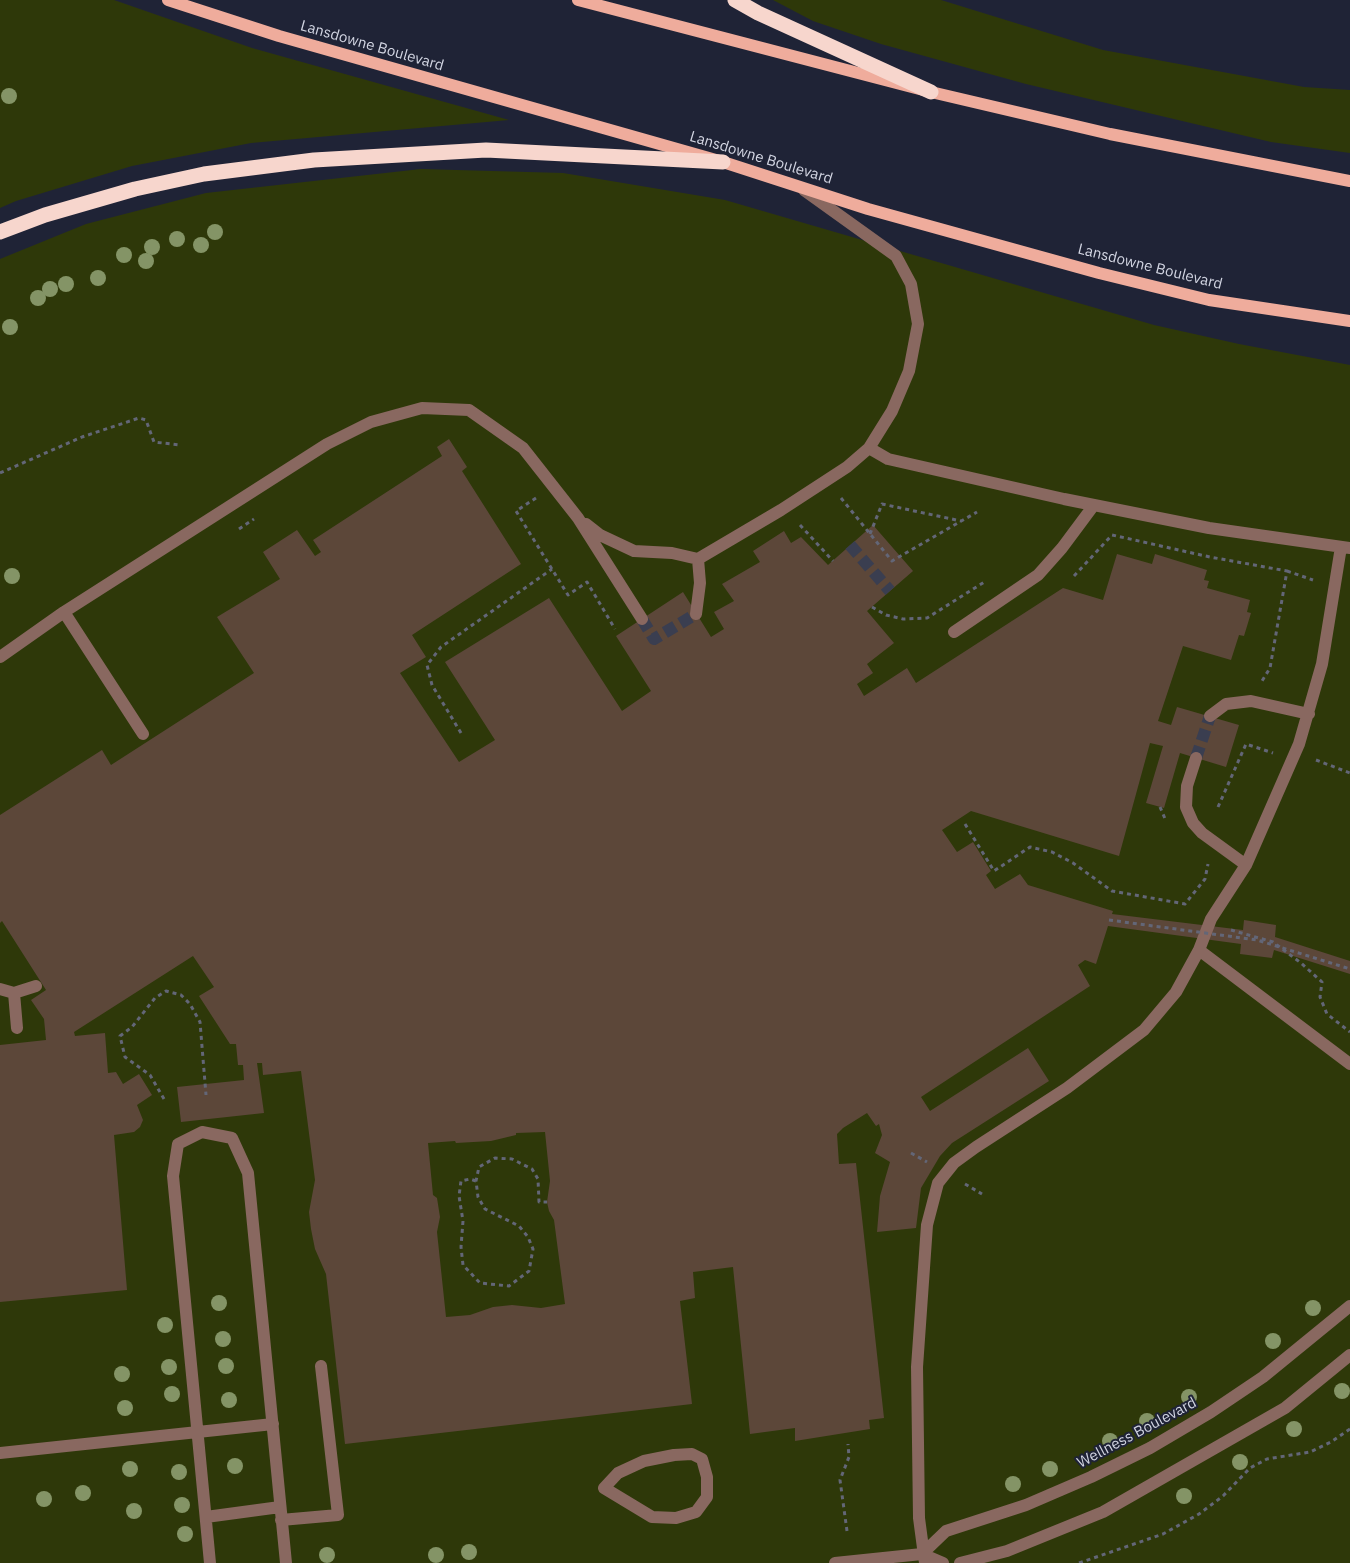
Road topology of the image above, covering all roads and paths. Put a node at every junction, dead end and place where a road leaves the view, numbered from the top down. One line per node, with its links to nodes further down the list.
1 (168, 0): 5 (main road, Lansdowne Boulevard)
2 (578, 0): 4 (main road)
3 (735, 0): 4 (highway)
4 (932, 92): 6 (main road)
5 (723, 162): 7 (main road, Lansdowne Boulevard); 8 (highway)
6 (1350, 181)
7 (800, 187): 9 (main road, Lansdowne Boulevard); 11 (street)
8 (0, 232)
9 (1350, 321)
10 (180, 445): 12 (path)
11 (869, 448): 15 (street); 24 (street)
12 (0, 474)
13 (532, 490): 26 (path)
14 (847, 492): 22 (path)
15 (1094, 505): 23 (street); 32 (street)
16 (977, 512): 19 (path)
17 (256, 518): 21 (path)
18 (578, 518): 24 (street); 28 (street); 30 (street)
19 (962, 521): 22 (path); 22 (path)
20 (796, 524): 25 (path)
21 (239, 529)
22 (870, 534)
23 (1345, 548): 35 (street)
24 (698, 559): 29 (street)
25 (833, 561)
26 (552, 569): 31 (path); 37 (path)
27 (1074, 576): 34 (path)
28 (64, 612): 33 (street); 38 (street)
29 (696, 614)
30 (642, 619)
31 (615, 629)
32 (954, 632)
33 (0, 657)
34 (1253, 681)
35 (1309, 714): 36 (street); 44 (street)
36 (1210, 716)
37 (461, 733)
38 (143, 734)
39 (1196, 758): 44 (street)
40 (1160, 807): 42 (path)
41 (965, 824): 45 (path)
42 (1168, 825)
43 (1208, 861): 45 (path)
44 (1246, 865): 46 (street)
45 (1185, 904): 46 (path)
46 (1210, 919): 48 (street); 54 (path)
47 (1109, 920): 49 (path, bridge)
48 (1199, 950): 55 (street); 72 (street)
49 (1350, 969)
50 (36, 986): 52 (street)
51 (0, 990): 52 (street)
52 (14, 993): 53 (street)
53 (17, 1028)
54 (1350, 1032)
55 (1350, 1064)
56 (206, 1095): 57 (path)
57 (164, 1099)
58 (476, 1181): 58 (path); 59 (path)
59 (547, 1202)
60 (1350, 1306): 72 (street, Wellness Boulevard)
61 (1350, 1355): 77 (street)
62 (321, 1366): 69 (street)
63 (273, 1424): 65 (street); 65 (street); 69 (street)
64 (1350, 1429): 78 (path)
65 (199, 1432): 67 (street); 70 (street)
66 (848, 1444): 71 (path)
67 (0, 1453)
68 (604, 1488): 68 (street)
69 (281, 1514): 70 (street); 74 (street)
70 (206, 1517): 73 (street)
71 (847, 1531)
72 (924, 1558): 75 (street); 76 (street)
73 (210, 1563)
74 (286, 1563)
75 (835, 1563)
76 (943, 1563)
77 (960, 1563)
78 (1079, 1563)

